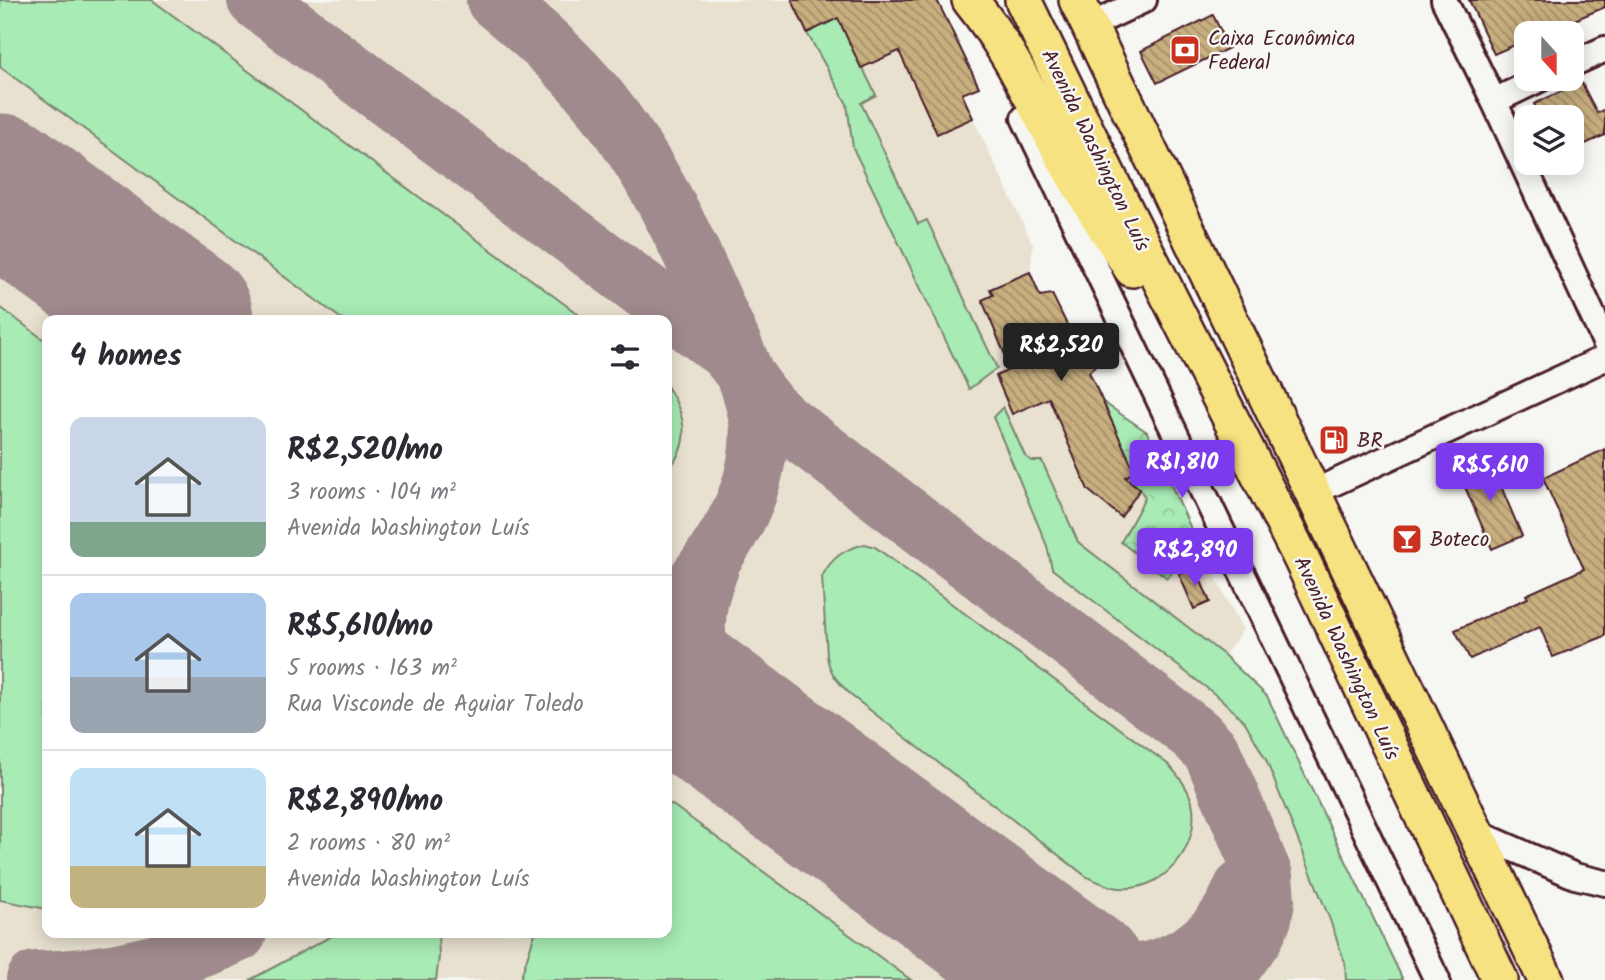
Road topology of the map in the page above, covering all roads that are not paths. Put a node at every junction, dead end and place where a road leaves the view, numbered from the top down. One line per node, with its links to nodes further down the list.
1 (969, 0): 10 (highway); 16 (street)
2 (1023, 0): 10 (highway, Avenida Washington Luís)
3 (1144, 0): 5 (street)
4 (1444, 0): 9 (street)
5 (1083, 13): 13 (highway, Avenida Washington Luís)
6 (1605, 49): 7 (street)
7 (1584, 59)
8 (1514, 91): 9 (street)
9 (1494, 100): 11 (street)
10 (1177, 316): 17 (highway, Avenida Washington Luís)
11 (1605, 342)
12 (1605, 358): 13 (street)
13 (1314, 492): 14 (highway, Avenida Washington Luís)
14 (1475, 832): 15 (street); 18 (highway, Avenida Washington Luís)
15 (1605, 883)
16 (1437, 980)
17 (1500, 980)
18 (1546, 980)

